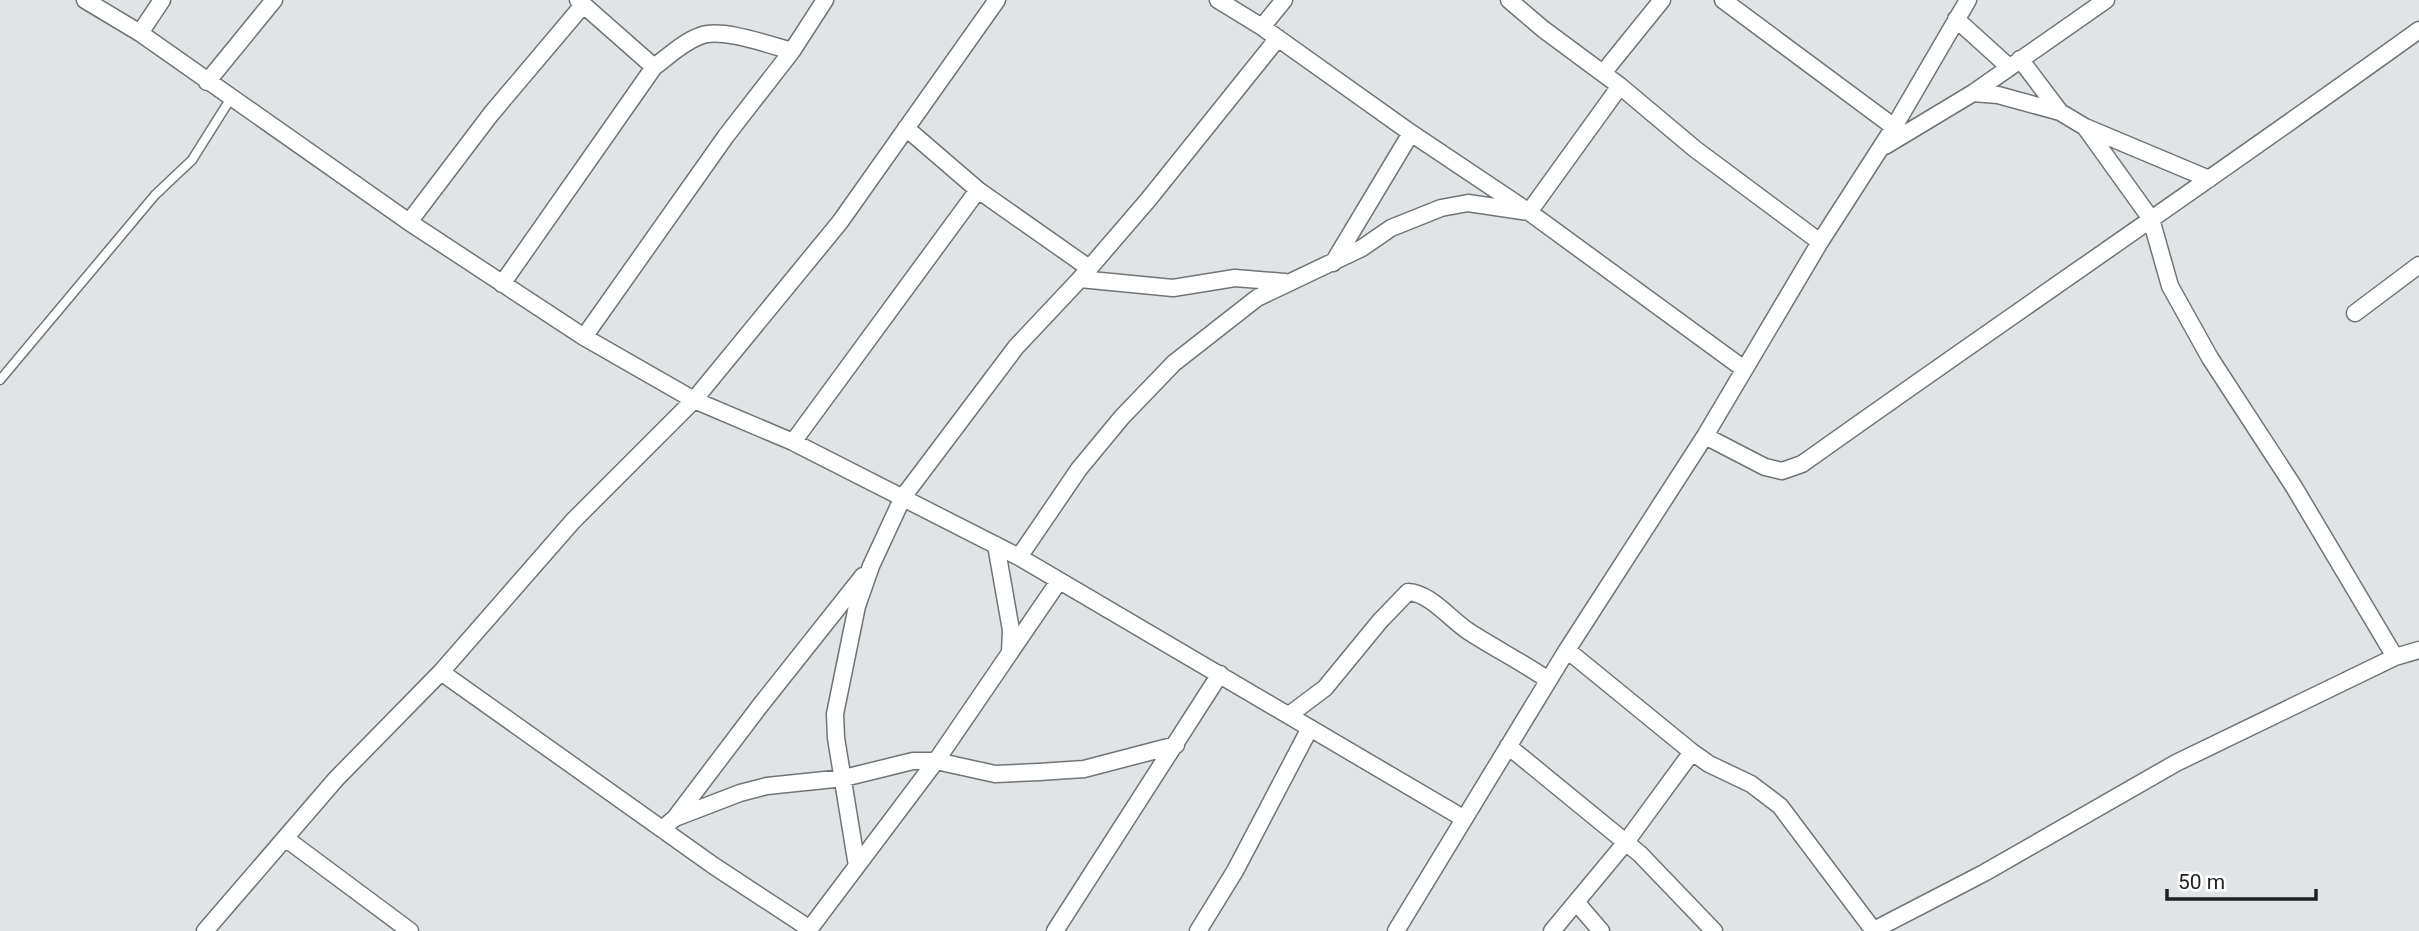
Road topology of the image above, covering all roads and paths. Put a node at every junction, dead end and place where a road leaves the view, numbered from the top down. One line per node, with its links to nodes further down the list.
1 (85, 0): 17 (street)
2 (162, 0): 17 (street)
3 (274, 0): 23 (street)
4 (825, 0): 19 (street)
5 (997, 0): 30 (street)
6 (1218, 0): 15 (street)
7 (1284, 0): 15 (street)
8 (1508, 0): 22 (street)
9 (1662, 0): 22 (street)
10 (1723, 0): 28 (street)
11 (1968, 0): 14 (street)
12 (2106, 0): 20 (street)
13 (580, 2): 21 (street); 37 (street)
14 (1956, 19): 20 (street); 28 (street)
15 (1262, 27): 18 (street)
16 (2419, 30): 33 (street)
17 (140, 33): 23 (street)
18 (1278, 38): 31 (street); 41 (street)
19 (792, 51): 21 (street); 45 (street)
20 (2015, 63): 25 (street); 27 (street)
21 (654, 67): 43 (street)
22 (1603, 73): 24 (street)
23 (206, 82): 26 (street)
24 (1620, 86): 35 (street); 38 (street)
25 (1973, 93): 27 (street); 32 (street)
26 (230, 98): 37 (street); 47 (lane)
27 (2060, 112): 29 (street)
28 (1894, 127): 32 (street)
29 (2085, 127): 33 (street); 36 (street)
30 (906, 128): 34 (street); 48 (street)
31 (1411, 133): 35 (street); 39 (street)
32 (1880, 149): 38 (street)
33 (2209, 179): 36 (street)
34 (978, 190): 41 (street); 50 (street)
35 (1529, 212): 39 (street); 46 (street)
36 (2151, 219): 49 (street); 59 (street)
37 (409, 222): 43 (street)
38 (1820, 242): 46 (street)
39 (1333, 263): 42 (street)
40 (2419, 265): 44 (street)
41 (1084, 274): 42 (street); 51 (street)
42 (1288, 282): 53 (street)
43 (502, 284): 45 (street)
44 (2355, 313)
45 (584, 337): 48 (street)
46 (1744, 369): 49 (street)
47 (0, 380)
48 (694, 400): 50 (street); 60 (street)
49 (1705, 436): 56 (street)
50 (793, 442): 51 (street)
51 (903, 497): 52 (street); 54 (street)
52 (996, 545): 53 (street); 58 (street)
53 (1019, 557): 55 (street)
54 (871, 566): 69 (street); 71 (street)
55 (1059, 581): 58 (street); 61 (street)
56 (1567, 650): 62 (street); 67 (street)
57 (2419, 650): 59 (street)
58 (1010, 654): 68 (street)
59 (2395, 657): 85 (street)
60 (441, 671): 71 (street); 72 (street)
61 (1220, 674): 63 (street); 65 (street)
62 (1549, 680): 63 (street); 66 (street)
63 (1289, 715): 64 (street)
64 (1310, 728): 70 (street); 80 (street)
65 (1175, 745): 68 (street); 79 (street)
66 (1508, 746): 70 (street); 73 (street)
67 (1692, 752): 73 (street); 85 (street)
68 (936, 761): 69 (street); 74 (street)
69 (844, 778): 71 (street); 74 (street)
70 (1463, 818): 81 (street)
71 (668, 823): 77 (street)
72 (285, 838): 76 (street); 78 (street)
73 (1626, 842): 75 (street); 84 (street)
74 (857, 866): 77 (street)
75 (1576, 902): 82 (street); 83 (street)
76 (404, 930)
77 (809, 930)
78 (205, 931)
79 (1055, 931)
80 (1198, 931)
81 (1396, 931)
82 (1552, 931)
83 (1601, 931)
84 (1714, 931)
85 (1873, 931)

